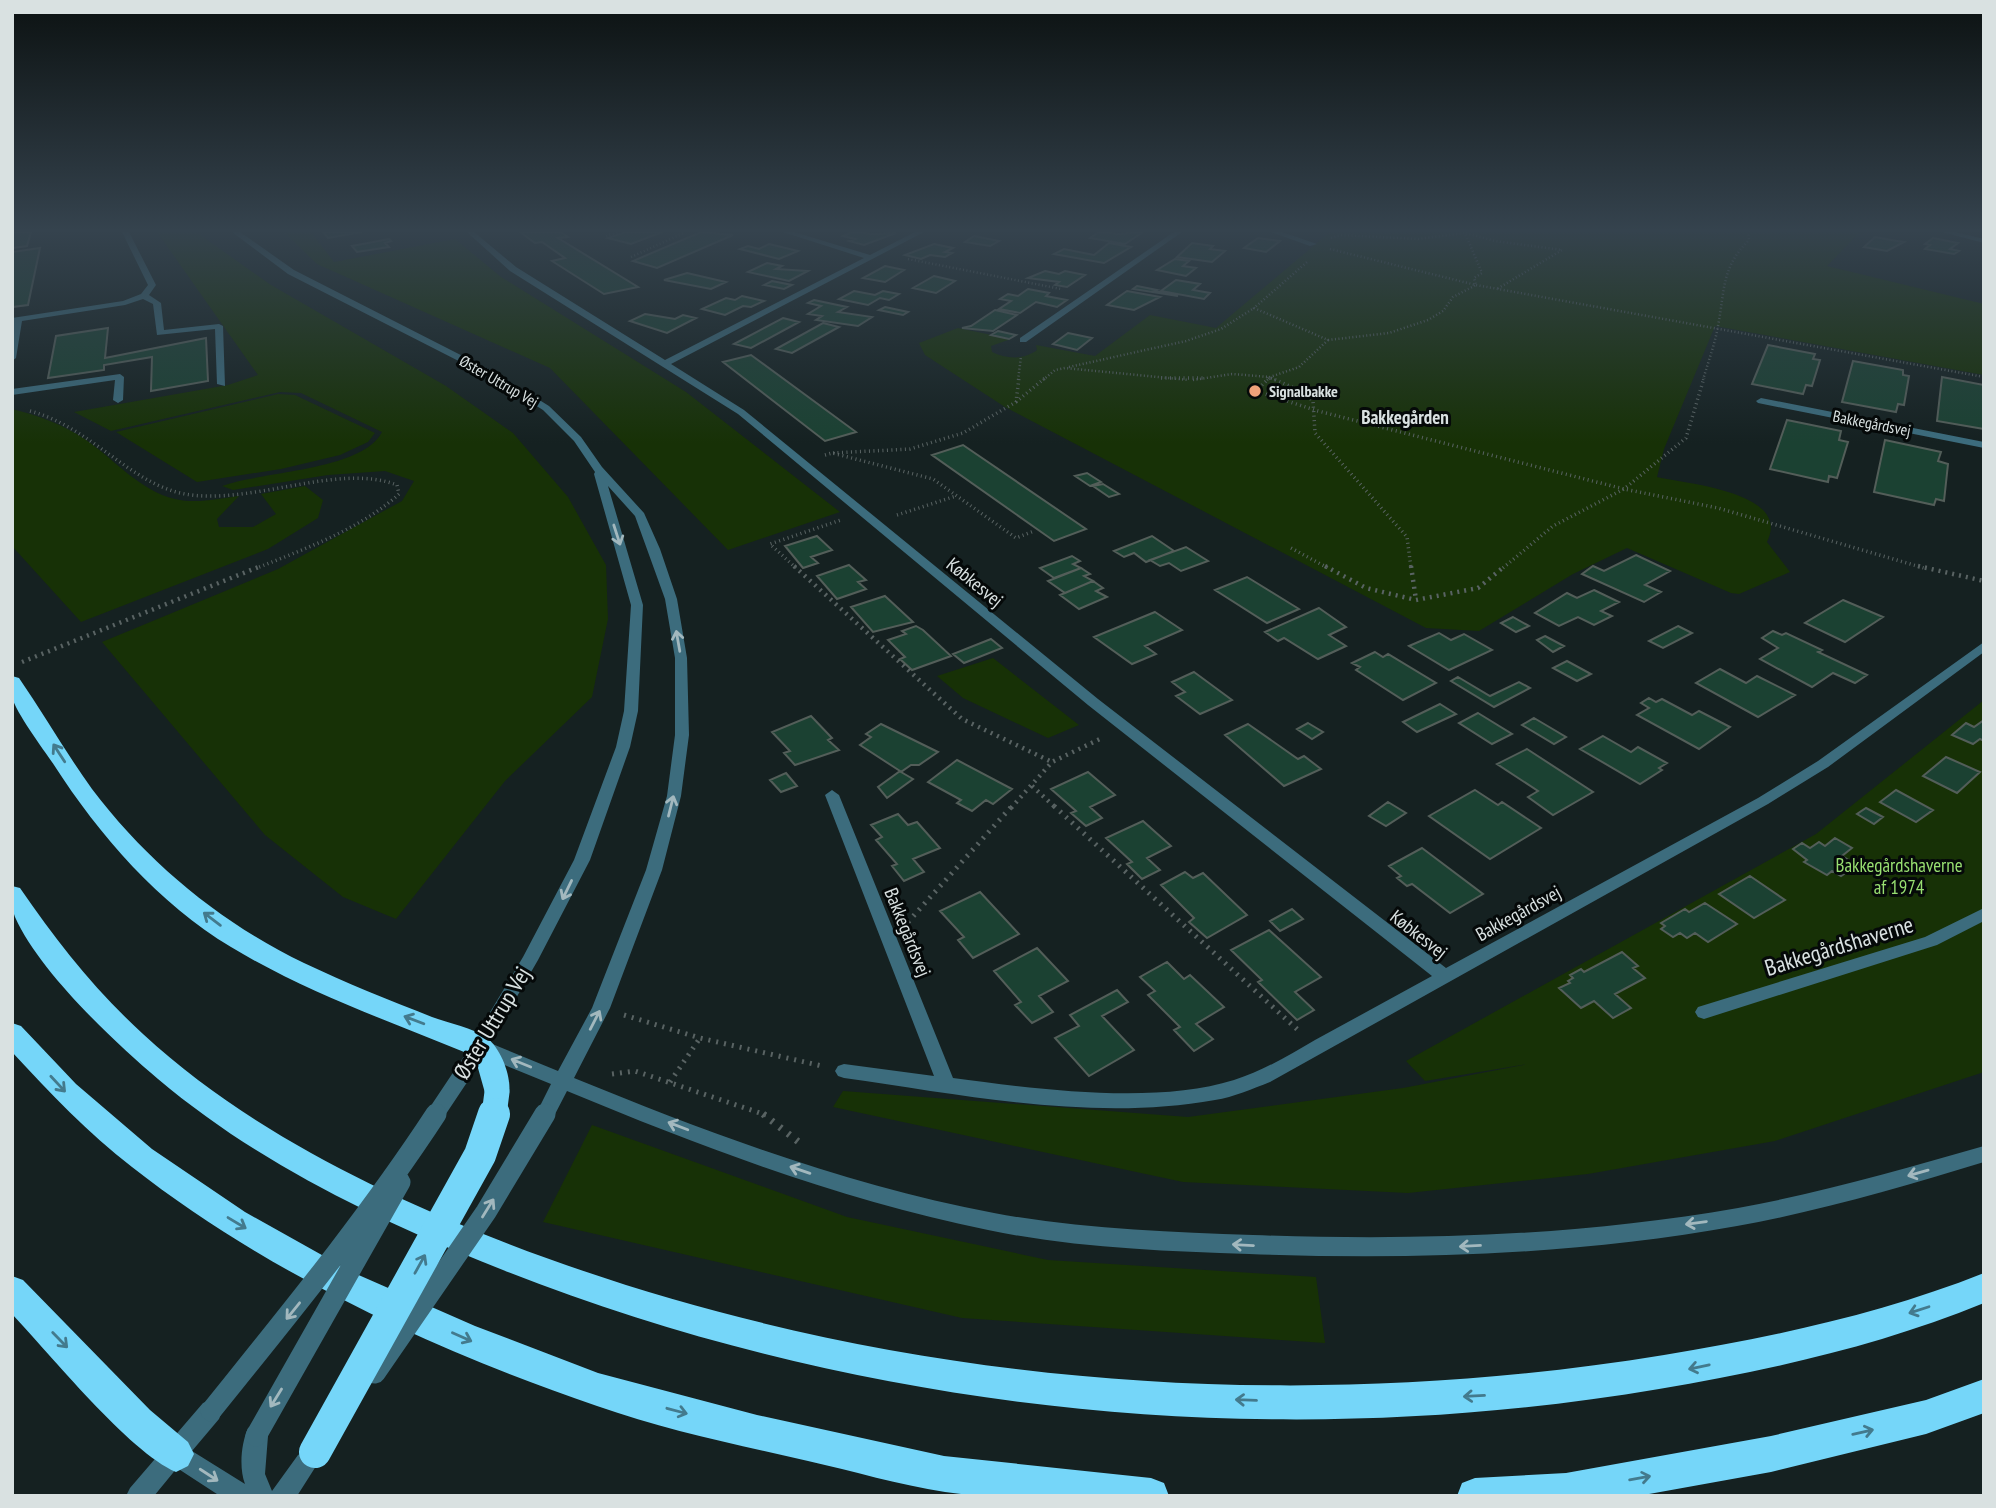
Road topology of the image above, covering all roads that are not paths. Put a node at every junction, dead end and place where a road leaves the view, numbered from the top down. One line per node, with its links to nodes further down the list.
1 (127, 302): 7 (street)
2 (156, 302): 11 (street)
3 (351, 302): 16 (street, Øster Uttrup Vej)
4 (567, 302): 10 (street, Købkesvej)
5 (784, 302): 10 (street)
6 (1078, 302): 8 (street)
7 (15, 320): 9 (street)
8 (1023, 341)
9 (12, 358)
10 (666, 363): 22 (street, Købkesvej)
11 (222, 384)
12 (12, 392): 13 (street)
13 (118, 400)
14 (1761, 401): 15 (street, Bakkegårdsvej)
15 (1984, 445)
16 (598, 469): 25 (street, Øster Uttrup Vej, one-way to 25); 28 (street, Øster Uttrup Vej, one-way to 16)
17 (1984, 646): 22 (street, Bakkegårdsvej)
18 (12, 682): 25 (highway, one-way to 18)
19 (832, 795): 29 (street, Bakkegårdsvej)
20 (12, 894): 31 (highway, one-way to 20)
21 (1984, 914): 23 (street, Bakkegårdshaverne)
22 (1446, 977): 29 (street, Bakkegårdsvej)
23 (1704, 1012)
24 (12, 1034): 40 (highway, one-way to 40)
25 (478, 1046): 27 (street, Øster Uttrup Vej); 28 (street, one-way to 25); 35 (highway, one-way to 25, bridge)
26 (844, 1071): 29 (street, Bakkegårdsvej)
27 (458, 1080): 34 (street, Øster Uttrup Vej, one-way to 34, bridge); 38 (street, one-way to 38, bridge)
28 (564, 1081): 30 (street, one-way to 28); 35 (street, Øster Uttrup Vej, one-way to 28, bridge)
29 (946, 1084)
30 (1984, 1154)
31 (1984, 1288)
32 (12, 1291): 34 (highway, one-way to 34)
33 (1984, 1396): 41 (highway, one-way to 33)
34 (176, 1454): 36 (street, Øster Uttrup Vej); 37 (street, one-way to 37)
35 (311, 1458): 39 (street, Øster Uttrup Vej)
36 (138, 1496)
37 (242, 1496)
38 (262, 1496)
39 (282, 1496)
40 (1151, 1496)
41 (1475, 1496)

